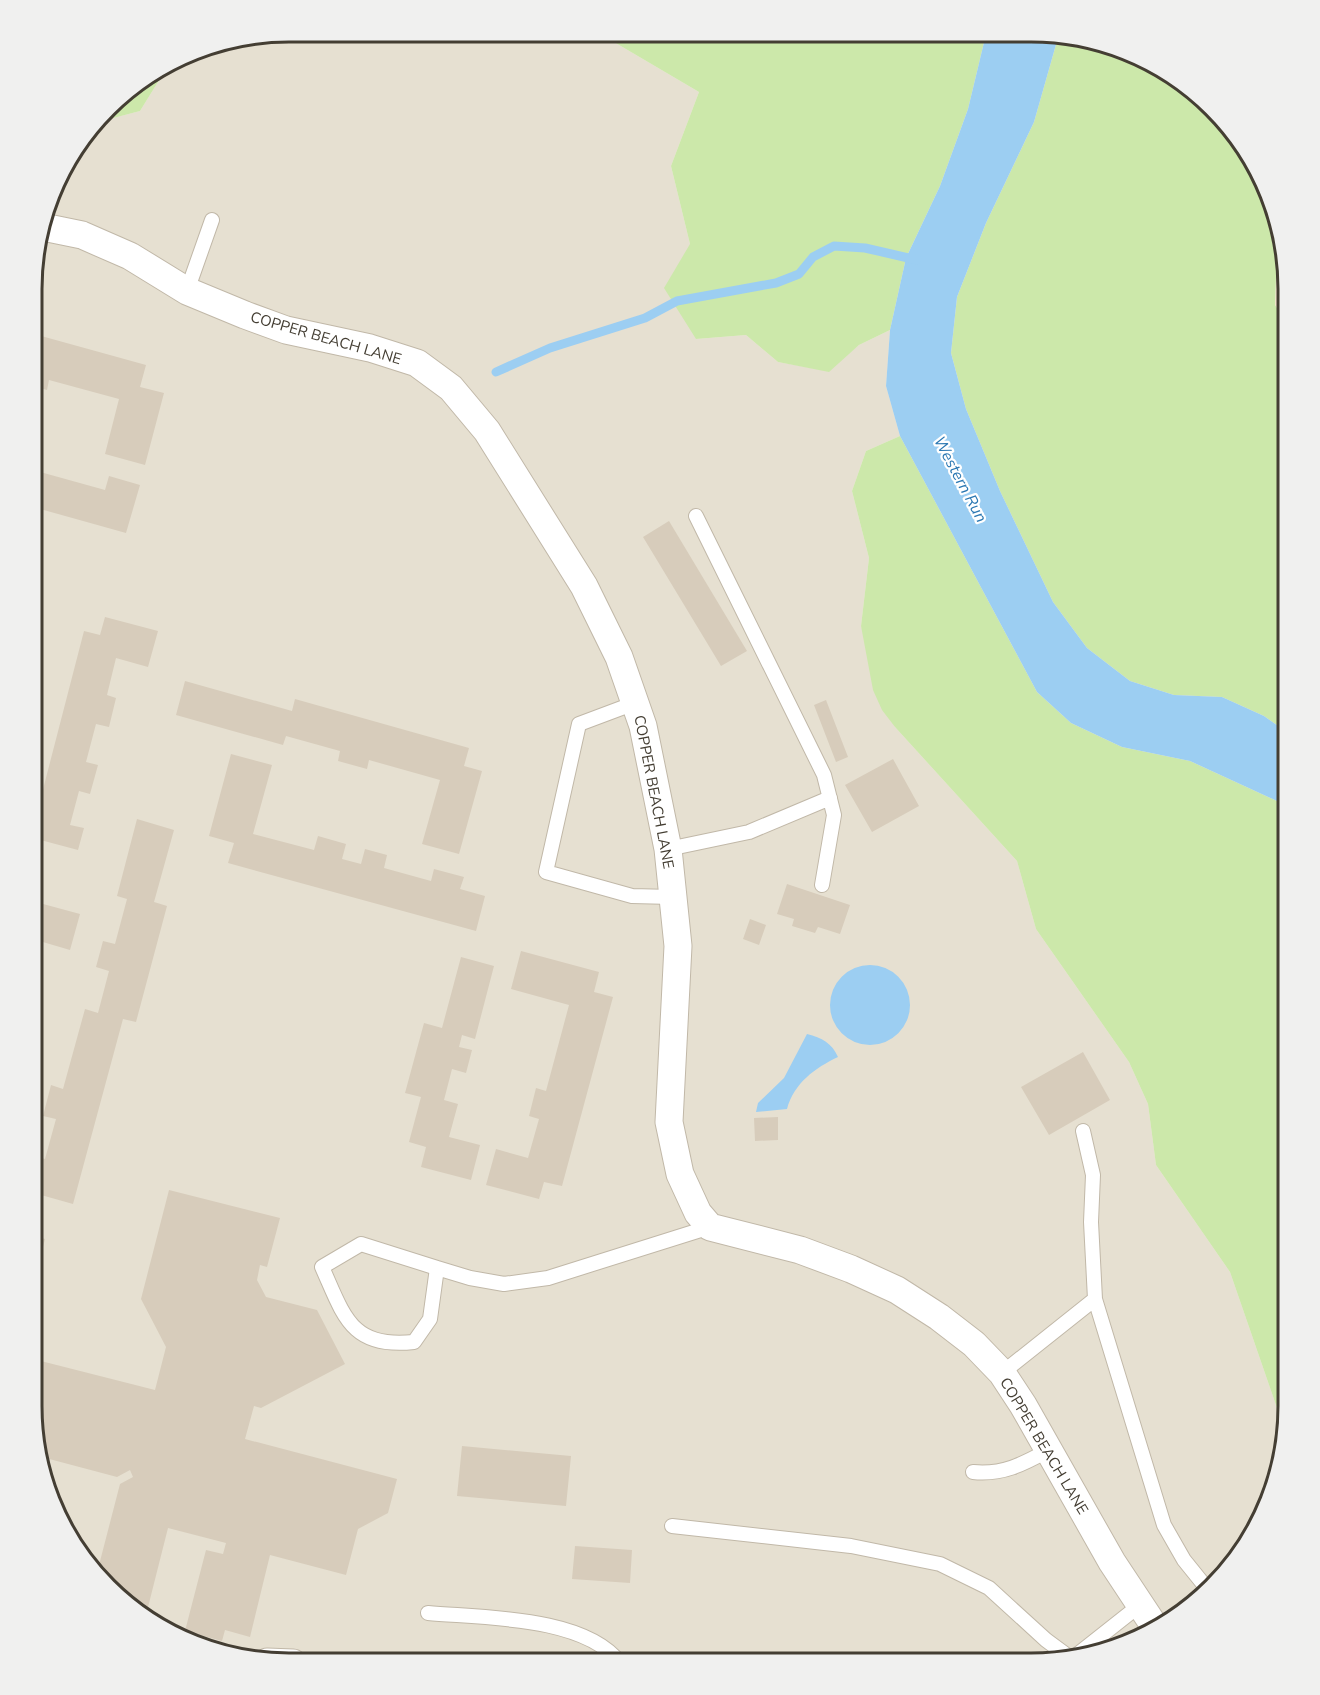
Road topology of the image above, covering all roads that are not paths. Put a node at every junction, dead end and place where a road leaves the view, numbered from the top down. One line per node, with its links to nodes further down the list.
1 (212, 220): 3 (lane)
2 (49, 228): 3 (street, COPPER BEACH LANE)
3 (187, 291): 5 (street, COPPER BEACH LANE)
4 (696, 516): 6 (lane)
5 (635, 703): 7 (street, COPPER BEACH LANE); 9 (lane)
6 (830, 798): 7 (lane); 8 (lane)
7 (668, 849): 9 (street, COPPER BEACH LANE)
8 (822, 885)
9 (672, 897): 11 (street, COPPER BEACH LANE)
10 (1083, 1131): 13 (lane)
11 (710, 1227): 12 (lane); 14 (street, COPPER BEACH LANE)
12 (436, 1268): 12 (lane)
13 (1095, 1299): 14 (lane); 18 (lane)
14 (1002, 1373): 15 (street, COPPER BEACH LANE)
15 (1048, 1450): 16 (lane); 19 (street, COPPER BEACH LANE)
16 (973, 1472)
17 (672, 1526): 23 (lane)
18 (1203, 1584)
19 (1140, 1605): 21 (street, COPPER BEACH LANE); 22 (lane)
20 (428, 1613): 24 (lane)
21 (1151, 1622)
22 (1088, 1646)
23 (1061, 1651)
24 (612, 1653)

